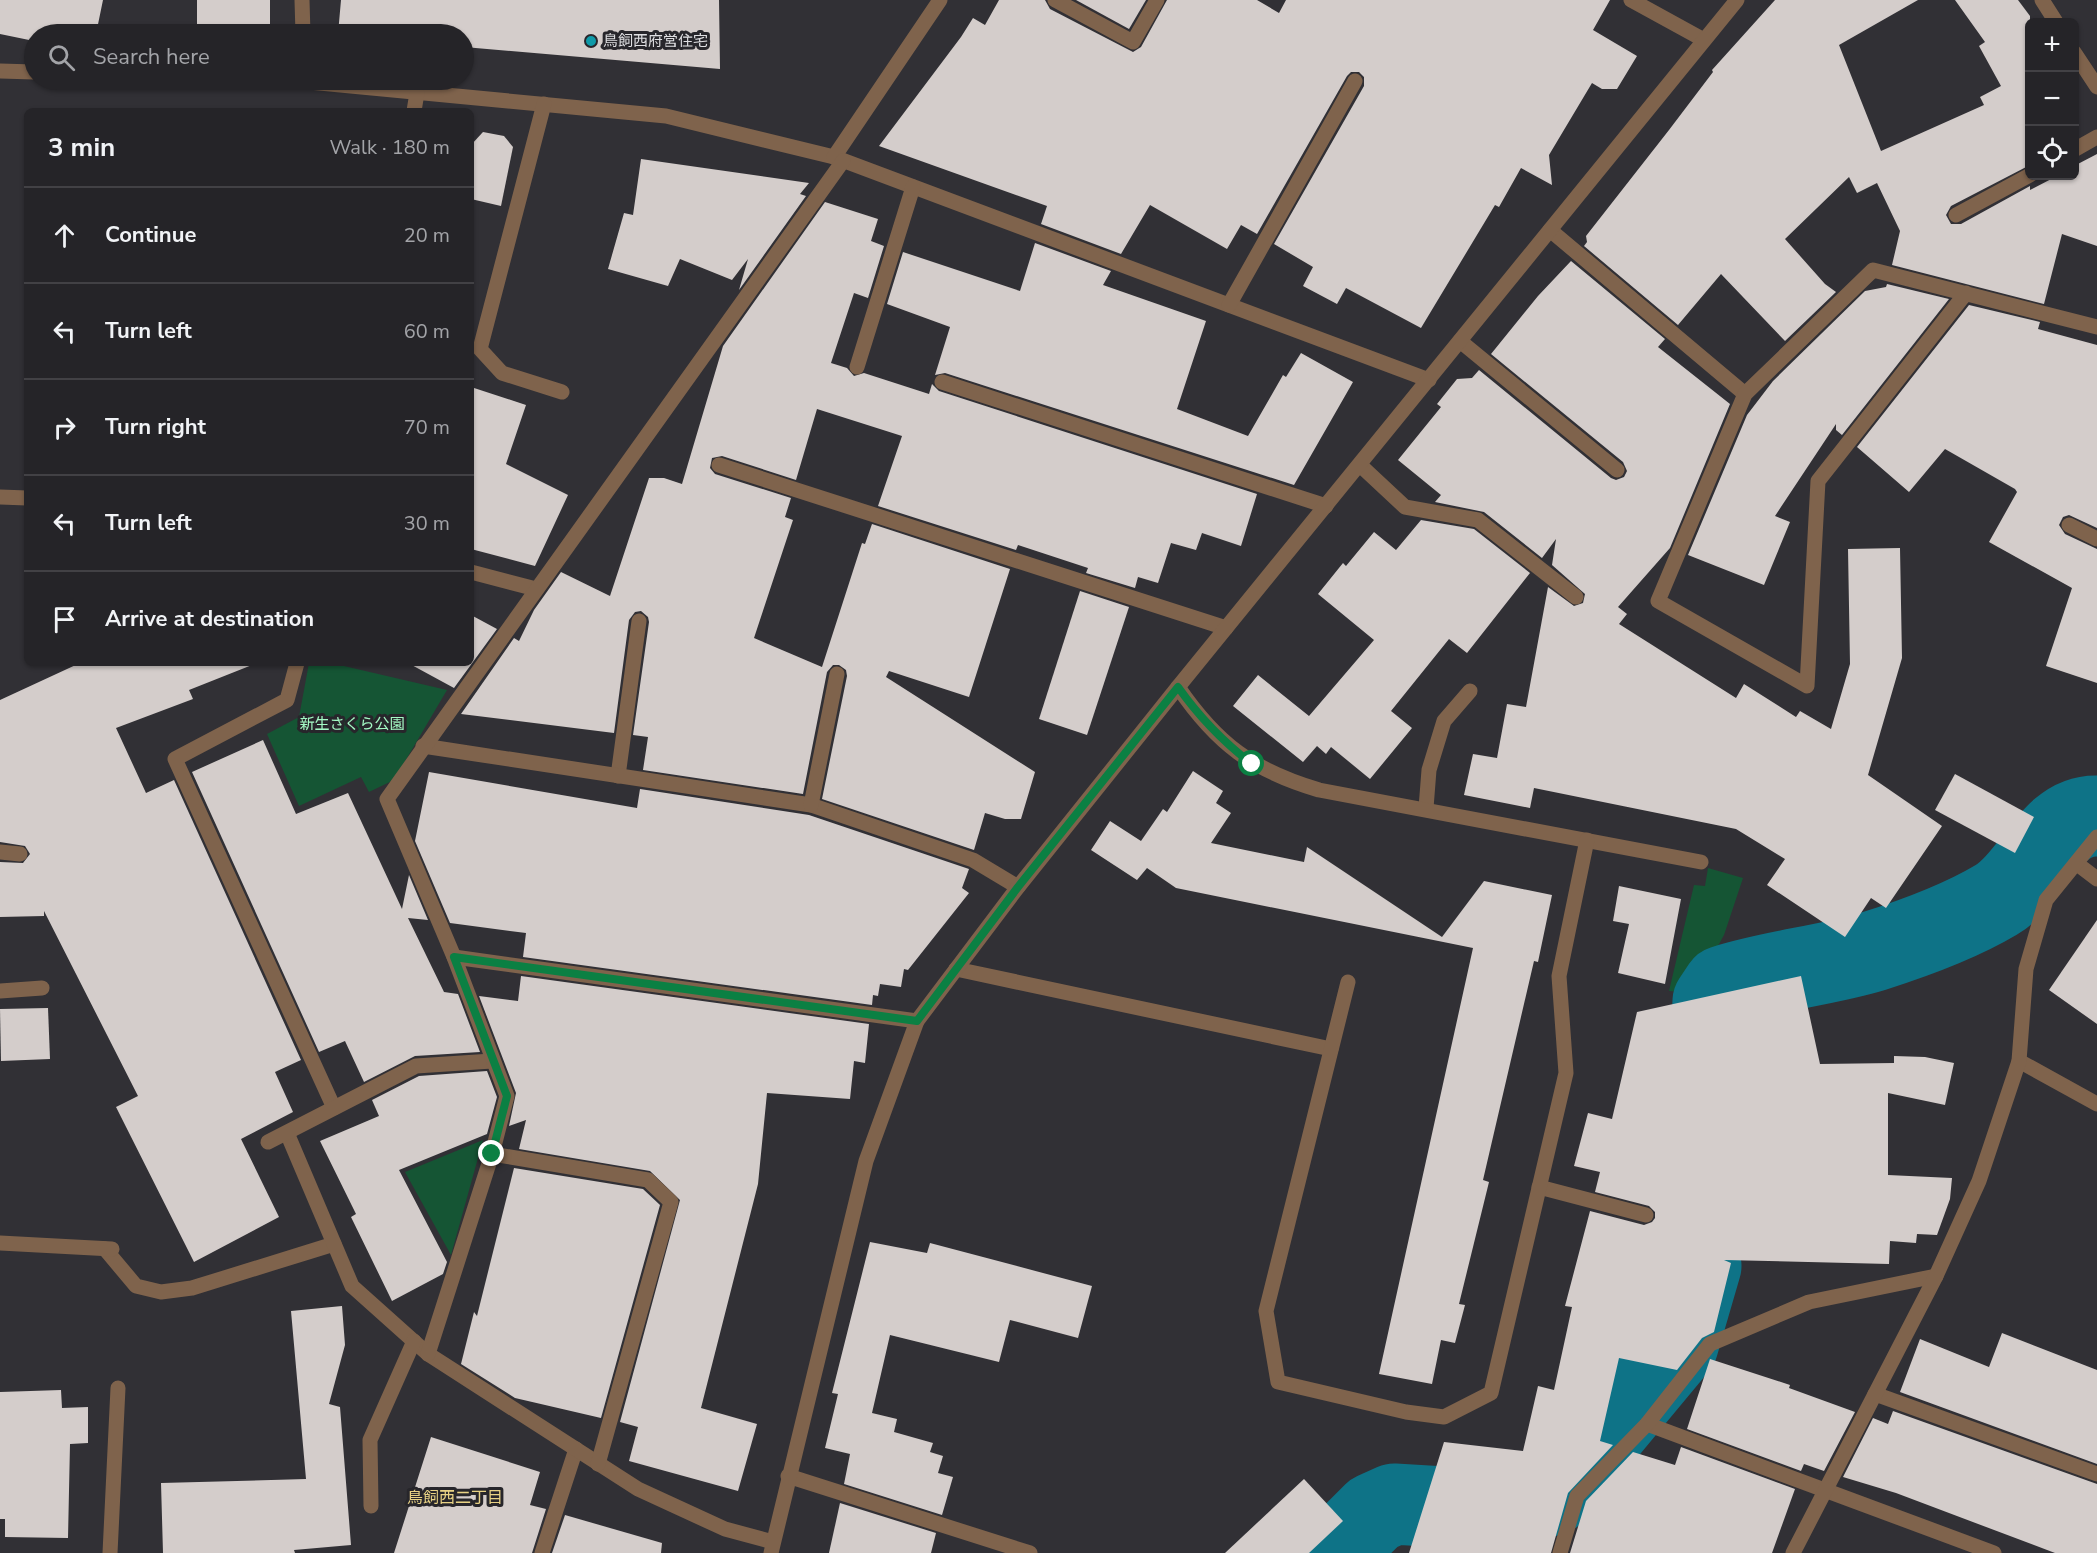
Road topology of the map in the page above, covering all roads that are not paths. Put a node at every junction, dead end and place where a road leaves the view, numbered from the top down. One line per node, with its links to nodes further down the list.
1 (302, 0): 9 (street)
2 (940, 0): 22 (street)
3 (1055, 0): 4 (street)
4 (1157, 0)
5 (1631, 0): 10 (street)
6 (1737, 0): 10 (street)
7 (2042, 0): 8 (street)
8 (2053, 18)
9 (303, 24)
10 (1704, 40): 26 (street)
11 (2079, 60): 15 (street)
12 (0, 71): 13 (street)
13 (24, 72)
14 (1355, 81): 28 (street)
15 (2097, 87)
16 (391, 90): 17 (street)
17 (417, 93): 18 (street); 19 (street)
18 (544, 104): 22 (street); 34 (street)
19 (414, 108)
20 (2097, 137): 21 (street)
21 (2079, 147)
22 (838, 159): 24 (street); 45 (street)
23 (2025, 178): 25 (street)
24 (913, 187): 28 (street); 31 (street)
25 (1956, 215)
26 (1550, 230): 30 (street); 35 (street)
27 (1966, 293): 29 (street); 35 (street); 35 (street)
28 (1229, 305): 32 (street)
29 (2097, 327)
30 (1460, 341): 32 (street); 38 (street)
31 (857, 367)
32 (1429, 380): 37 (street)
33 (942, 381): 41 (street)
34 (562, 392)
35 (1745, 394)
36 (719, 465): 48 (street)
37 (1359, 465): 41 (street); 46 (street)
38 (1617, 470)
39 (0, 497): 40 (street)
40 (24, 498)
41 (1326, 506): 48 (street)
42 (2069, 525): 43 (street)
43 (2097, 539)
44 (474, 573): 45 (street)
45 (536, 589): 53 (street)
46 (1576, 597)
47 (639, 621): 54 (street)
48 (1226, 628): 51 (street)
49 (296, 666): 75 (street)
50 (837, 674): 55 (street)
51 (1178, 687): 56 (street); 64 (street)
52 (1470, 691): 56 (street)
53 (423, 746): 54 (street); 65 (street)
54 (618, 776): 55 (street)
55 (811, 805): 64 (street)
56 (1426, 808): 58 (street)
57 (2097, 837): 62 (street)
58 (1587, 840): 61 (street); 79 (street)
59 (0, 852): 60 (street)
60 (20, 854)
61 (1701, 862)
62 (2076, 863): 63 (street); 72 (street)
63 (2097, 879)
64 (1018, 887): 66 (street)
65 (454, 957): 70 (street); 73 (street)
66 (956, 969): 70 (street); 71 (street)
67 (1348, 982): 71 (street)
68 (42, 988): 69 (street)
69 (0, 991)
70 (917, 1021): 92 (street)
71 (1331, 1049): 79 (street)
72 (2019, 1061): 74 (street); 83 (street)
73 (492, 1062): 75 (street); 78 (street)
74 (2097, 1104)
75 (334, 1108): 76 (street)
76 (287, 1133): 77 (street); 82 (street)
77 (268, 1142)
78 (492, 1154): 85 (street); 90 (street)
79 (1539, 1188): 80 (street)
80 (1646, 1215)
81 (0, 1243): 82 (street)
82 (334, 1244): 84 (street)
83 (1936, 1276): 87 (street); 88 (street)
84 (414, 1341): 85 (street); 94 (street)
85 (428, 1354): 89 (street)
86 (118, 1388): 96 (street)
87 (1875, 1394): 91 (street); 93 (street)
88 (1647, 1424): 93 (street); 99 (street)
89 (576, 1449): 90 (street); 97 (street)
90 (598, 1464): 95 (street)
91 (2097, 1474)
92 (788, 1476): 95 (street); 98 (street)
93 (1825, 1489): 100 (street); 101 (street)
94 (371, 1506)
95 (772, 1548)
96 (110, 1553)
97 (542, 1553)
98 (1030, 1553)
99 (1560, 1553)
100 (1792, 1553)
101 (1994, 1553)

